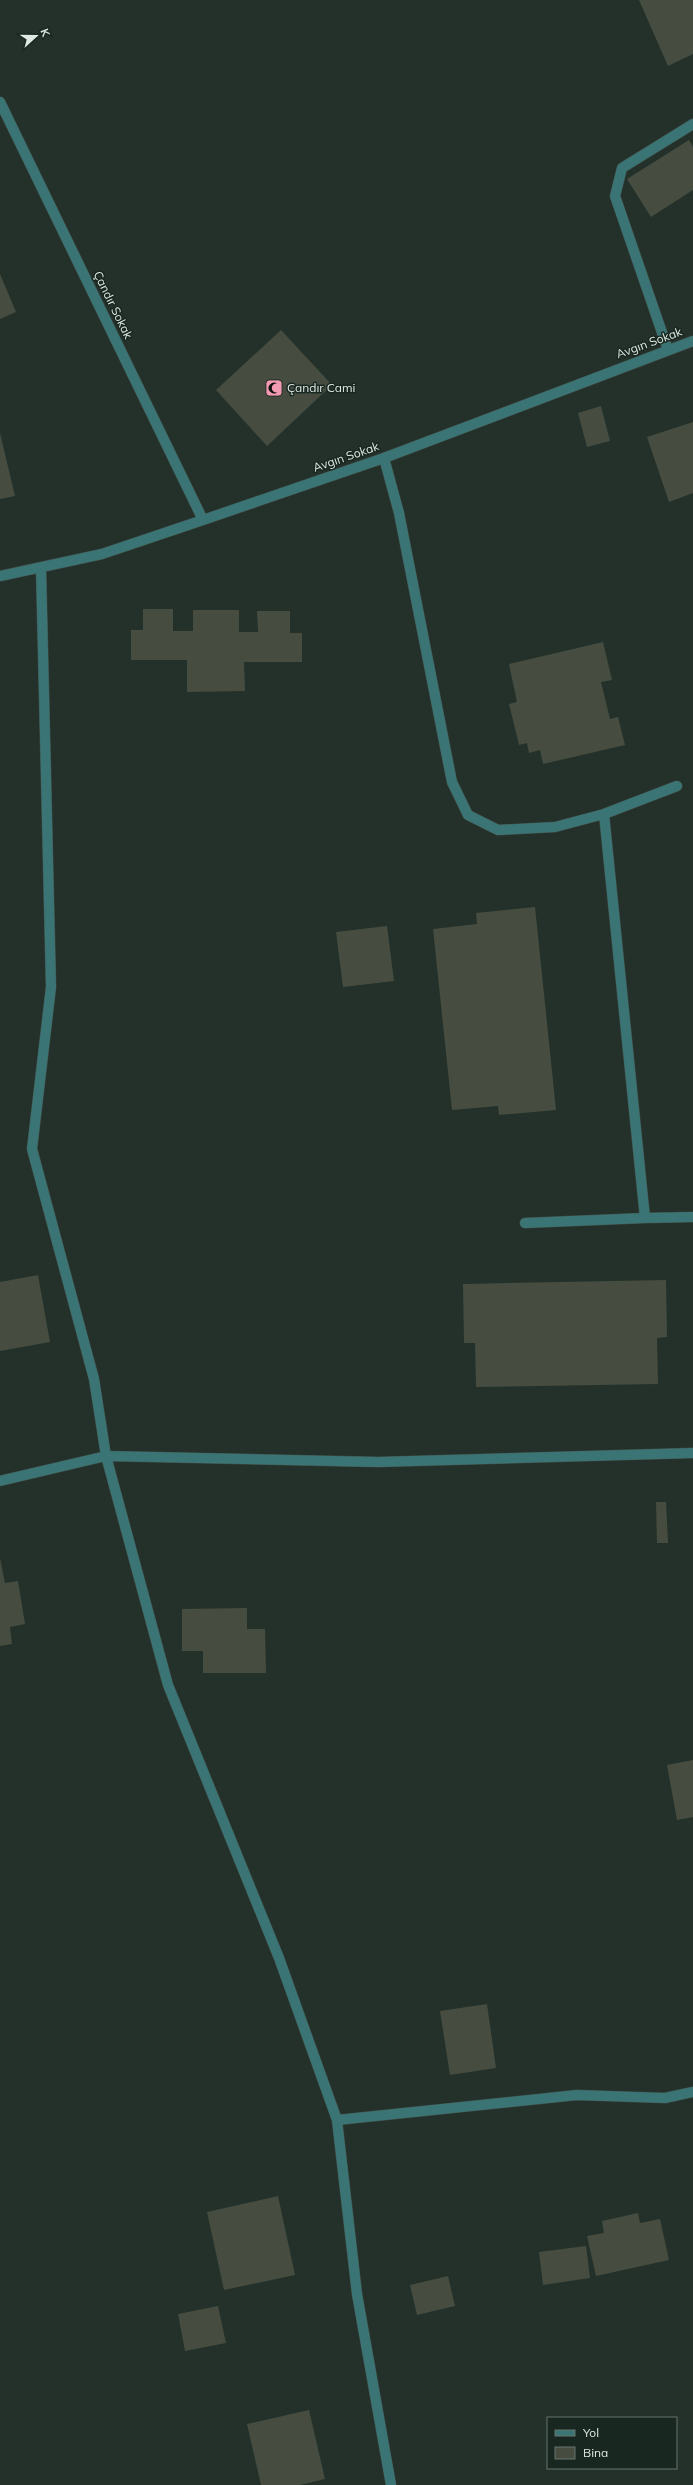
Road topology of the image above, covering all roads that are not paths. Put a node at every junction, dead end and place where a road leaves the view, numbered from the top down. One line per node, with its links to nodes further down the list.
1 (0, 102): 6 (street, Çandır Sokak)
2 (693, 124): 4 (street)
3 (693, 341): 4 (street, Avgın Sokak)
4 (668, 350): 5 (street, Avgın Sokak)
5 (384, 458): 6 (street, Avgın Sokak); 10 (street)
6 (203, 520): 7 (street, Avgın Sokak)
7 (41, 568): 8 (street, Avgın Sokak); 15 (street)
8 (0, 576)
9 (677, 786): 10 (street)
10 (604, 814): 12 (street)
11 (693, 1217): 12 (street)
12 (645, 1218): 13 (street)
13 (525, 1223)
14 (693, 1452): 15 (street)
15 (106, 1456): 16 (street); 18 (street)
16 (0, 1481)
17 (693, 2092): 18 (street)
18 (337, 2120): 19 (street)
19 (391, 2485)

